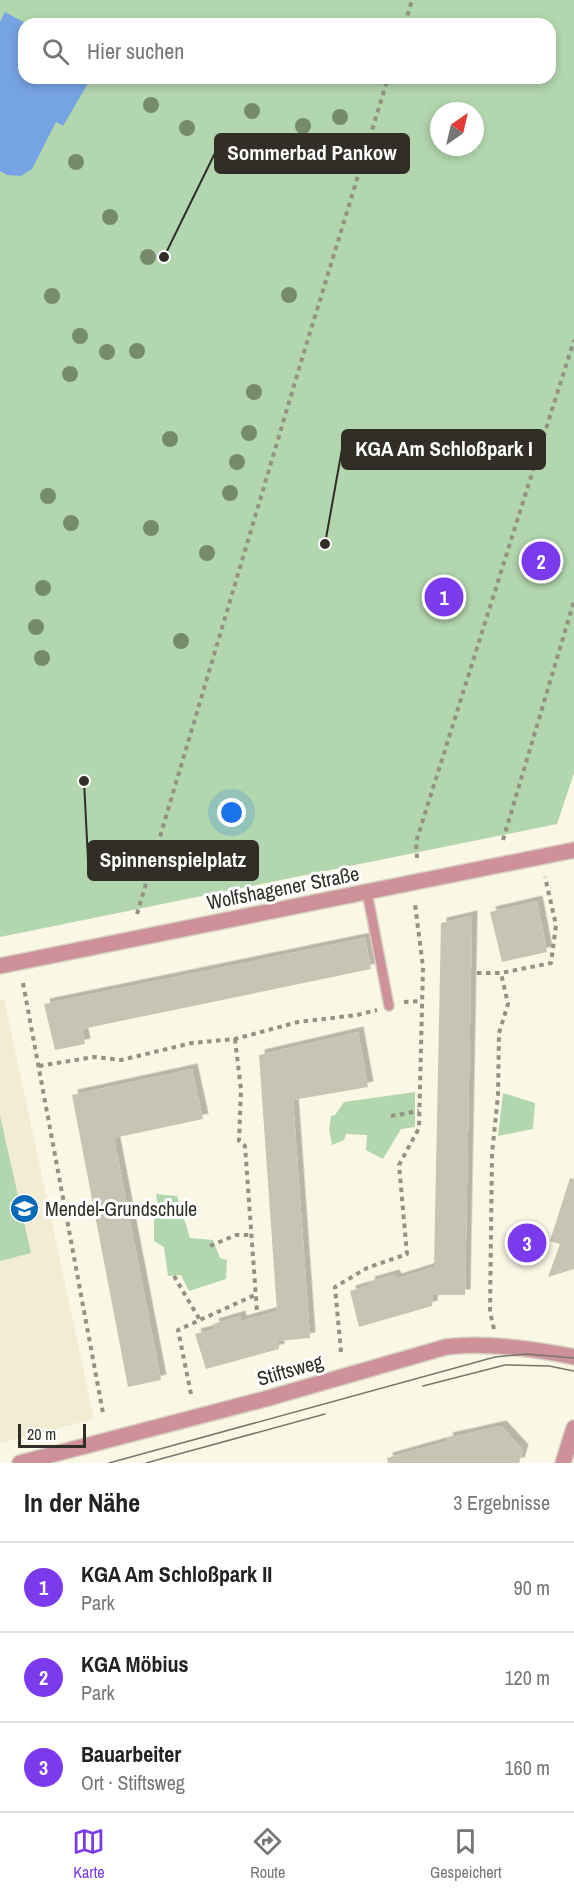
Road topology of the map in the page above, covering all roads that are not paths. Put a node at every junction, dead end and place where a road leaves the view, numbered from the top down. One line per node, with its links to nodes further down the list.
1 (574, 850): 2 (street, Wolfshagener Straße)
2 (367, 892): 3 (street, Wolfshagener Straße); 4 (lane)
3 (0, 966)
4 (388, 1006)
5 (574, 1357): 7 (street, Stiftsweg)
6 (574, 1428): 8 (street)
7 (20, 1463)
8 (562, 1463)

